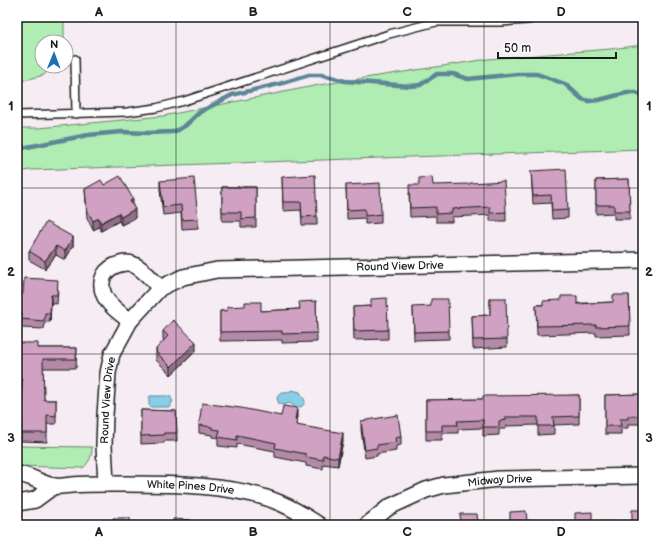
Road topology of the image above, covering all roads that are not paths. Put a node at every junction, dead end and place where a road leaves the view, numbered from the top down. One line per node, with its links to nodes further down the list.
1 (541, 17): 3 (lane)
2 (75, 59): 3 (lane)
3 (76, 114): 4 (lane)
4 (17, 115)
5 (643, 260): 6 (street, Round View Drive)
6 (160, 288): 7 (street, Round View Drive); 7 (street)
7 (130, 322): 10 (street, Round View Drive)
8 (17, 474): 11 (street, White Pines Drive)
9 (643, 476): 14 (street, Midway Drive)
10 (106, 484): 11 (street, White Pines Drive); 13 (street, White Pines Drive)
11 (54, 486): 12 (street)
12 (17, 503)
13 (319, 525)
14 (368, 525)

